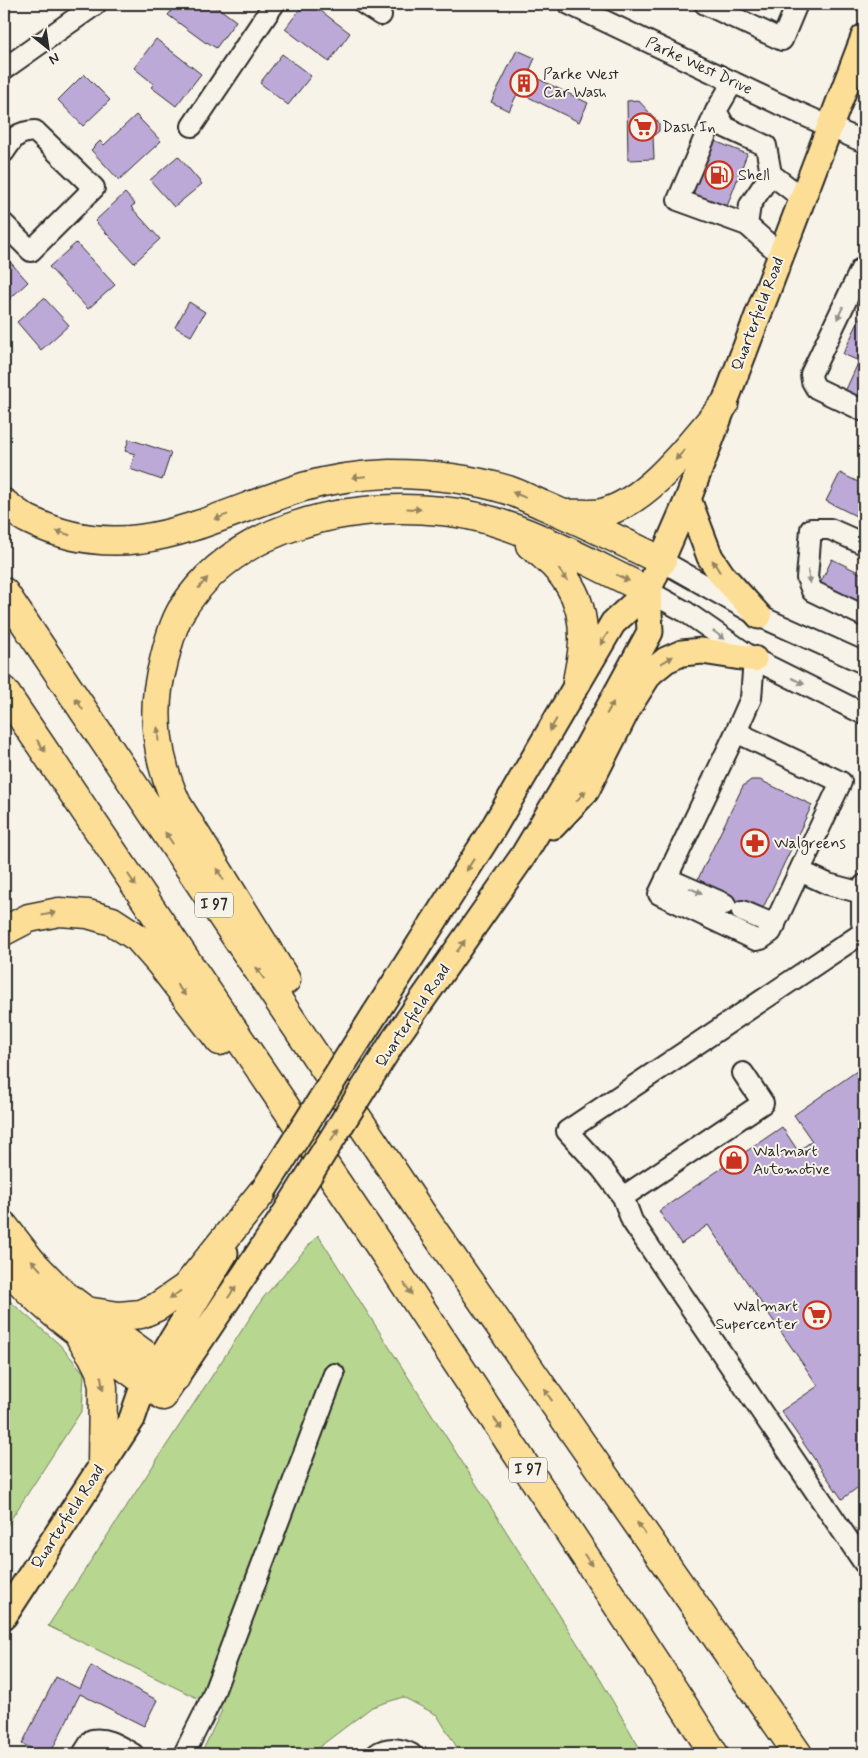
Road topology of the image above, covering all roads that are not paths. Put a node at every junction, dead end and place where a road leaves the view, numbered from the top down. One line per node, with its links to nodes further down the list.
1 (96, 4): 7 (street)
2 (274, 4): 10 (street)
3 (569, 4): 8 (street, Parke West Drive)
4 (706, 4): 5 (street)
5 (797, 4)
6 (864, 37): 11 (main road, Quarterfield Road)
7 (4, 69)
8 (733, 82): 9 (street); 11 (street, Parke West Drive)
9 (716, 111): 14 (street); 17 (street)
10 (192, 126)
11 (829, 126): 12 (street, Parke West Drive); 15 (main road, Quarterfield Road)
12 (864, 142)
13 (4, 152): 16 (street)
14 (771, 174): 15 (street); 17 (street)
15 (802, 198): 18 (main road, Quarterfield Road)
16 (4, 224)
17 (747, 225): 18 (street)
18 (781, 255): 20 (main road, Quarterfield Road)
19 (862, 270): 21 (street, one-way to 21)
20 (724, 405): 22 (main road, Quarterfield Road); 24 (highway, one-way to 24)
21 (864, 411)
22 (688, 499): 27 (main road, Quarterfield Road); 30 (main road, one-way to 22)
23 (4, 503): 24 (highway, one-way to 23)
24 (564, 514): 27 (highway)
25 (499, 522): 28 (highway, one-way to 28); 34 (highway, one-way to 34); 49 (highway, one-way to 25)
26 (864, 544): 31 (street, one-way to 31)
27 (662, 561): 28 (main road, Quarterfield Road); 30 (street)
28 (648, 591): 32 (street, one-way to 32); 34 (main road, Quarterfield Road, one-way to 34); 38 (main road, Quarterfield Road, one-way to 28)
29 (4, 592): 49 (highway, I 97, one-way to 29)
30 (759, 616): 33 (street)
31 (864, 616)
32 (754, 659): 36 (street, one-way to 36); 37 (street); 38 (main road, one-way to 32)
33 (864, 663)
34 (577, 682): 47 (main road, Quarterfield Road, one-way to 47, bridge)
35 (4, 691): 51 (highway, I 97, one-way to 51)
36 (864, 714)
37 (736, 732): 39 (street); 40 (street)
38 (523, 856): 55 (main road, Quarterfield Road, one-way to 38, bridge)
39 (800, 871): 41 (street); 42 (street)
40 (666, 878): 42 (street, one-way to 42); 42 (street)
41 (863, 889): 43 (street)
42 (775, 925)
43 (864, 926)
44 (4, 931): 51 (highway, one-way to 51)
45 (864, 932): 48 (street)
46 (743, 1073): 48 (street)
47 (263, 1191): 53 (highway, one-way to 53); 55 (main road, Quarterfield Road)
48 (623, 1197): 57 (street)
49 (424, 1217): 58 (highway, I 97, one-way to 49)
50 (4, 1226): 53 (highway, one-way to 50)
51 (381, 1248): 60 (highway, I 97, one-way to 60)
52 (4, 1263): 53 (highway)
53 (78, 1318): 55 (highway); 56 (highway, one-way to 56)
54 (334, 1374): 63 (street)
55 (161, 1379): 56 (main road, Quarterfield Road)
56 (102, 1465): 59 (main road, Quarterfield Road)
57 (864, 1563)
58 (669, 1568): 68 (highway, I 97); 69 (highway)
59 (4, 1616)
60 (676, 1692): 66 (highway); 67 (highway, I 97)
61 (82, 1754): 62 (street)
62 (133, 1754)
63 (184, 1754)
64 (376, 1754): 65 (street)
65 (411, 1754)
66 (692, 1754)
67 (714, 1754)
68 (798, 1754)
69 (808, 1754)

